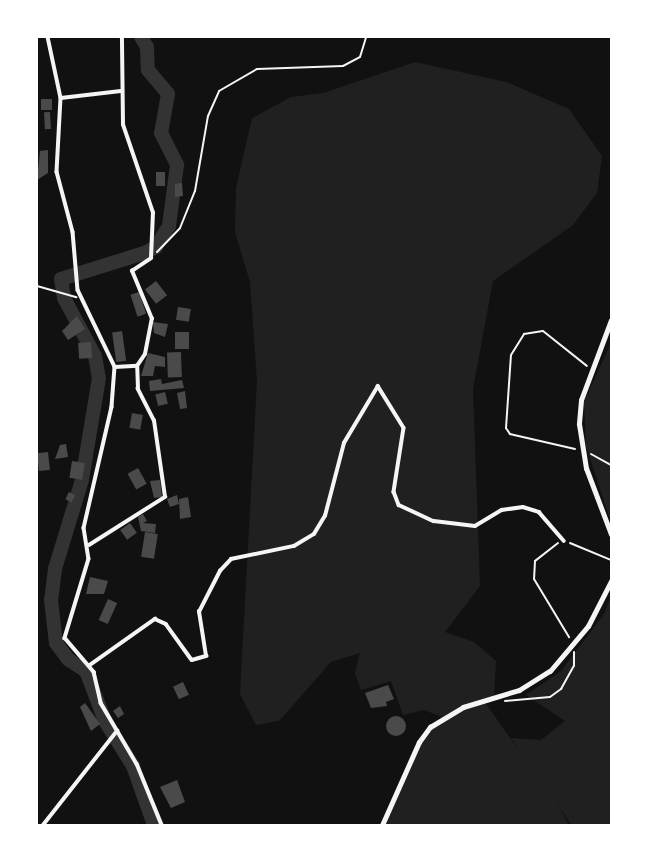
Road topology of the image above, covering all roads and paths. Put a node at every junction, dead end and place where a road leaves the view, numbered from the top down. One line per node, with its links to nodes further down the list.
1 (48, 37): 5 (street)
2 (121, 37): 4 (street)
3 (366, 37): 6 (path)
4 (121, 91): 5 (street); 6 (street)
5 (61, 98): 8 (street)
6 (151, 258): 11 (street)
7 (37, 286): 8 (path)
8 (80, 297): 12 (street)
9 (611, 320): 13 (street)
10 (592, 365): 13 (path)
11 (137, 366): 12 (street); 17 (street)
12 (115, 367): 17 (street)
13 (582, 451): 14 (path); 15 (street)
14 (611, 465)
15 (611, 534)
16 (564, 541): 18 (path); 20 (path); 21 (street)
17 (89, 545): 21 (street)
18 (611, 560)
19 (611, 581): 20 (street)
20 (573, 647): 22 (path); 26 (street)
21 (90, 665): 23 (street)
22 (501, 700)
23 (117, 731): 24 (street); 25 (street)
24 (43, 825)
25 (162, 825)
26 (382, 825)

